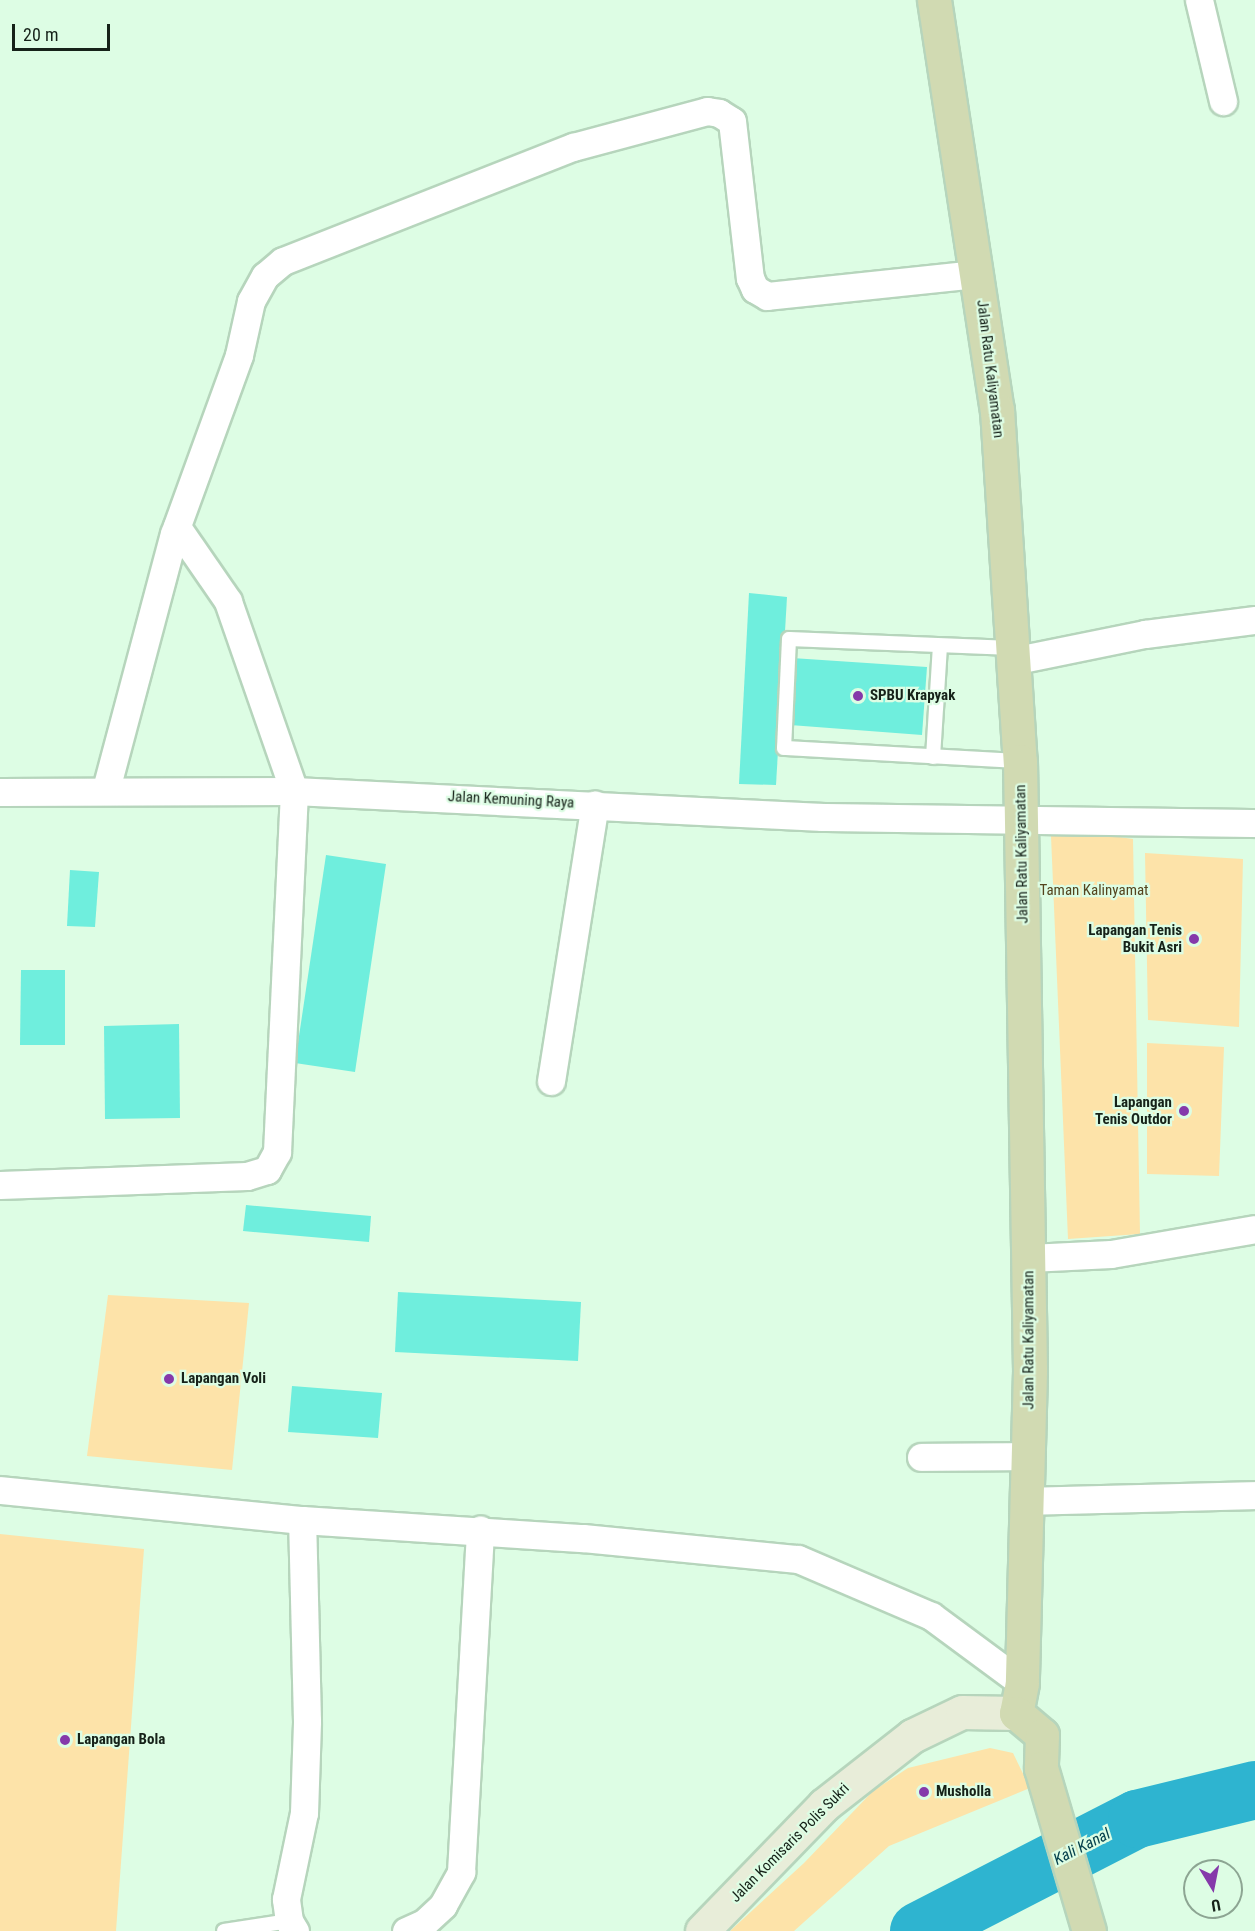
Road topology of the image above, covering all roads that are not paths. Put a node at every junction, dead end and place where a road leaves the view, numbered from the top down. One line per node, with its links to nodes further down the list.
1 (934, 0): 4 (main road, Jalan Ratu Kaliyamatan)
2 (1199, 0): 3 (street)
3 (1223, 101)
4 (977, 273): 5 (street); 8 (main road, Jalan Ratu Kaliyamatan)
5 (177, 527): 11 (street); 12 (street)
6 (1255, 620): 8 (street)
7 (940, 647): 8 (lane); 9 (lane); 9 (lane)
8 (1012, 655): 10 (main road, Jalan Ratu Kaliyamatan)
9 (933, 757): 10 (lane)
10 (1020, 761): 15 (main road, Jalan Ratu Kaliyamatan)
11 (106, 789): 12 (street, Jalan Kemuning Raya); 13 (street, Jalan Kemuning Raya)
12 (294, 791): 14 (street, Jalan Kemuning Raya); 18 (street)
13 (0, 792)
14 (595, 804): 15 (street, Jalan Kemuning Raya); 17 (street)
15 (1022, 820): 16 (street, Jalan Kemuning Raya); 20 (main road, Jalan Ratu Kaliyamatan)
16 (1255, 823)
17 (551, 1081)
18 (0, 1185)
19 (1255, 1229): 20 (street)
20 (1029, 1258): 21 (main road, Jalan Ratu Kaliyamatan)
21 (1026, 1456): 22 (street); 25 (main road, Jalan Ratu Kaliyamatan)
22 (921, 1457)
23 (0, 1490): 26 (street)
24 (1255, 1495): 25 (street)
25 (1026, 1501): 28 (main road, Jalan Ratu Kaliyamatan)
26 (302, 1520): 27 (street); 29 (street)
27 (480, 1530): 28 (street); 32 (street)
28 (1019, 1698): 30 (main road); 33 (main road, Jalan Komisaris Polis Sukri)
29 (292, 1926): 31 (lane)
30 (1088, 1930)
31 (224, 1931)
32 (406, 1931)
33 (702, 1931)

